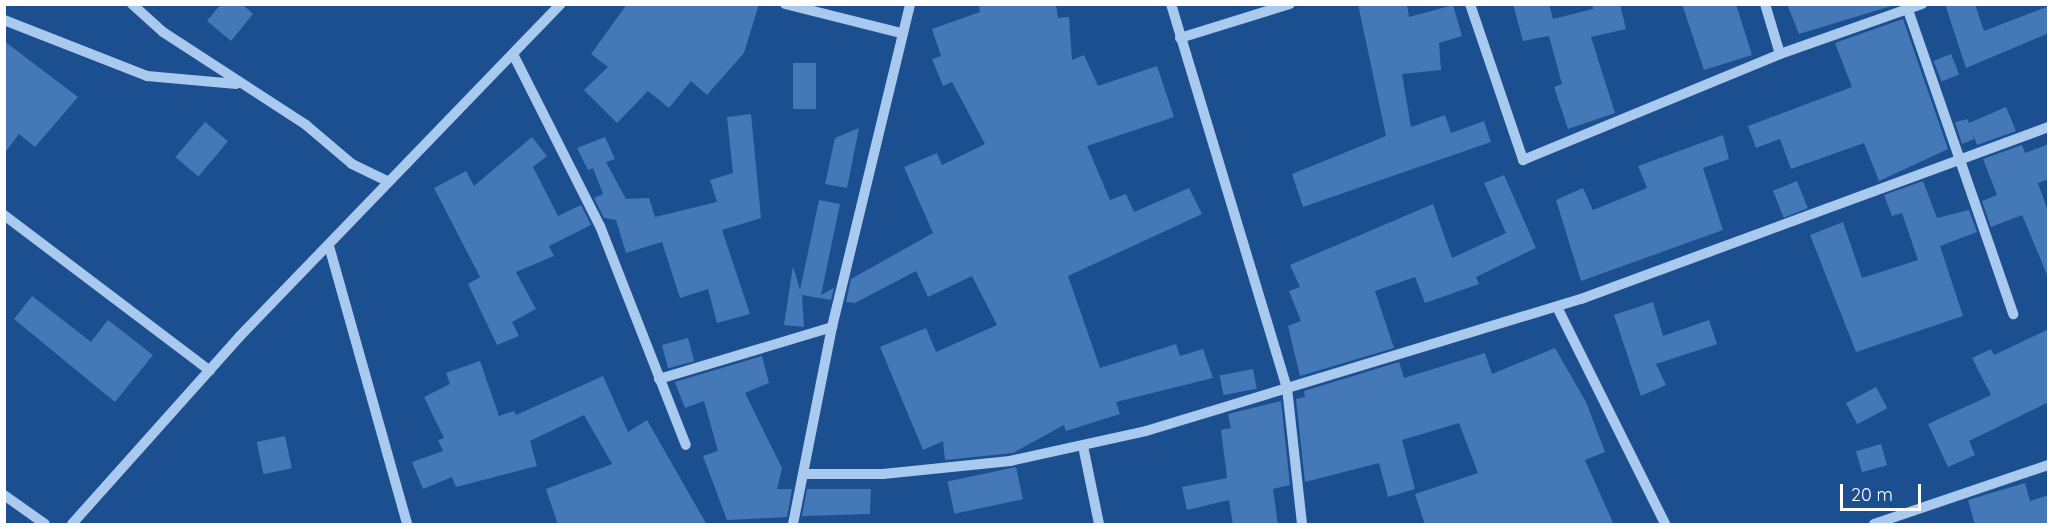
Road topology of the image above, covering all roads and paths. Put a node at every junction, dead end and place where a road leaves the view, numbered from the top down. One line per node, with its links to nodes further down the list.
1 (132, 4): 16 (street)
2 (561, 4): 15 (street)
3 (785, 4): 12 (street)
4 (910, 4): 12 (street)
5 (1171, 4): 13 (street)
6 (1290, 4): 13 (street)
7 (1470, 4): 14 (street)
8 (1765, 4): 14 (street)
9 (1922, 4): 10 (street)
10 (1908, 10): 14 (street); 18 (street)
11 (4, 20): 16 (street)
12 (901, 33): 24 (street)
13 (1180, 38): 27 (street)
14 (1780, 54)
15 (514, 56): 19 (street); 26 (street)
16 (238, 84): 19 (street)
17 (2049, 127): 18 (street)
18 (1960, 161): 22 (street); 23 (street)
19 (387, 181): 21 (street)
20 (4, 215): 25 (street)
21 (329, 246): 25 (street); 35 (street)
22 (1557, 307): 27 (street); 39 (street)
23 (2013, 314)
24 (832, 327): 26 (street); 31 (street)
25 (210, 371): 34 (street)
26 (659, 379): 28 (street)
27 (1287, 388): 29 (street); 38 (street)
28 (686, 445)
29 (1083, 446): 31 (street); 37 (street)
30 (2049, 465): 40 (street)
31 (804, 474): 36 (street)
32 (4, 495): 33 (street)
33 (45, 525)
34 (72, 525)
35 (407, 525)
36 (793, 525)
37 (1100, 525)
38 (1302, 525)
39 (1665, 525)
40 (1874, 525)

